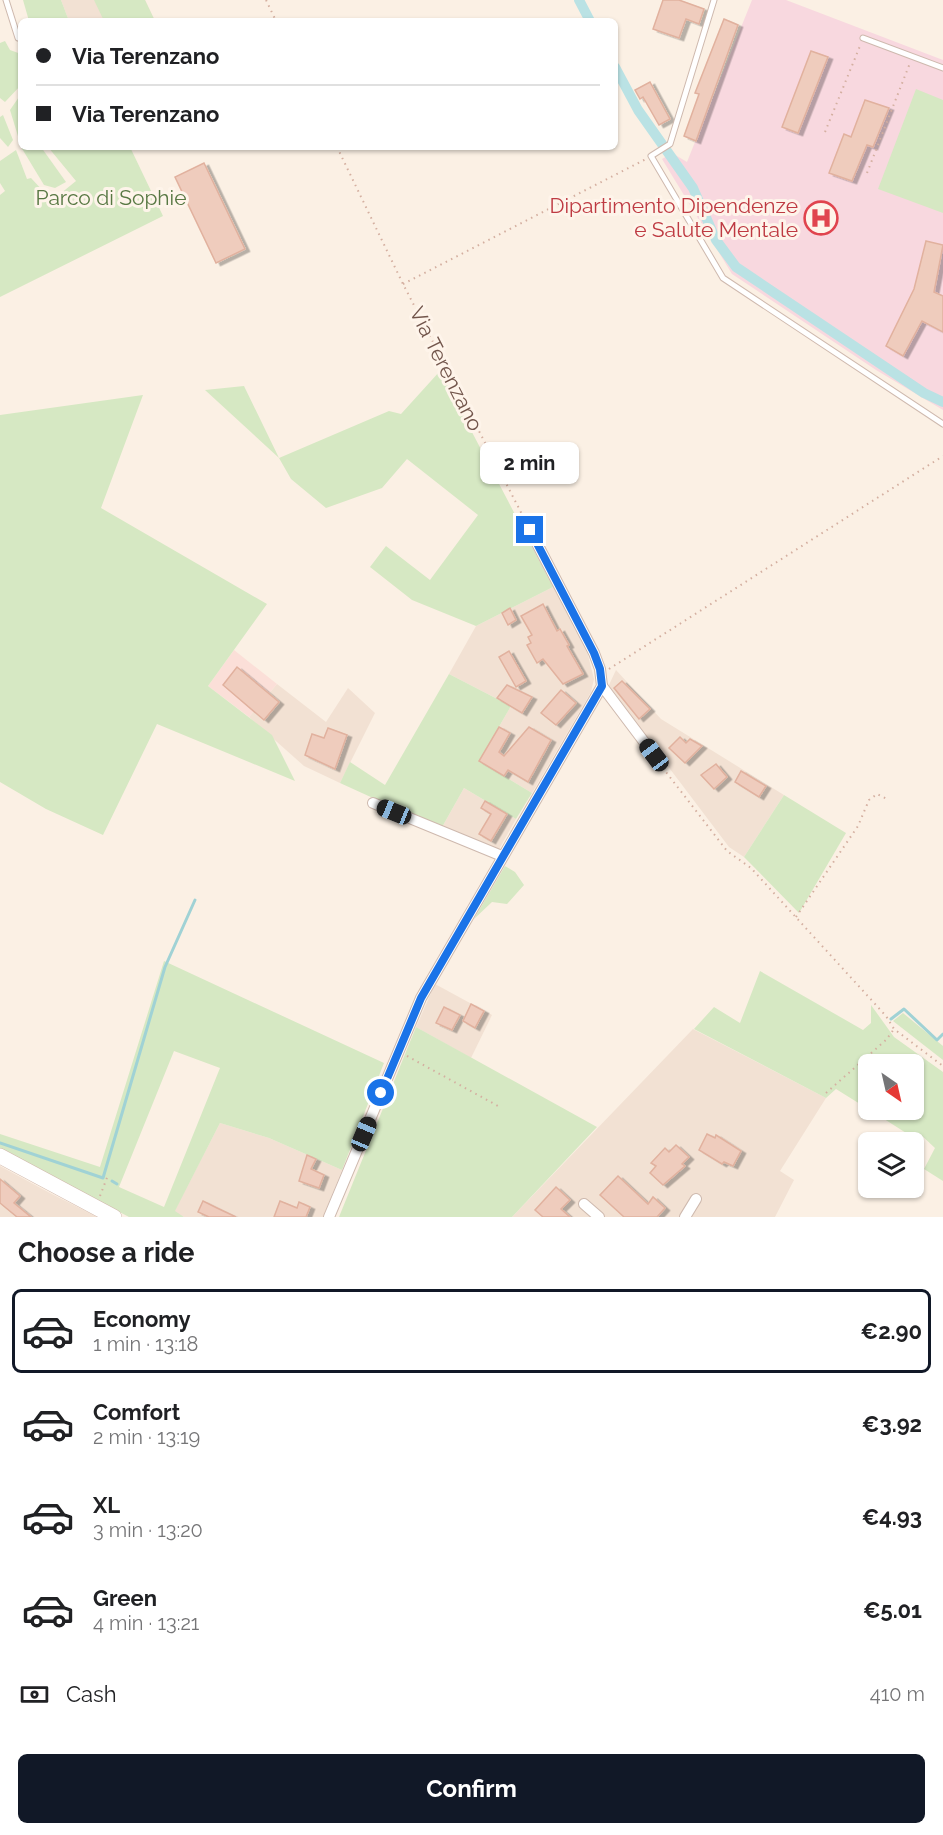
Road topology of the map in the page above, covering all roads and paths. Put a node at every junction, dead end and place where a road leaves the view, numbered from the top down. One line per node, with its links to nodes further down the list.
1 (6, 0): 5 (lane)
2 (266, 0): 4 (path)
3 (714, 0): 11 (lane)
4 (275, 18)
5 (18, 38)
6 (863, 38): 7 (lane); 9 (path)
7 (912, 57): 8 (lane); 12 (path)
8 (943, 68)
9 (825, 132)
10 (338, 150): 13 (path, Via Terenzano)
11 (651, 156): 13 (path); 14 (lane)
12 (867, 173)
13 (403, 284): 16 (path, Via Terenzano)
14 (943, 424)
15 (943, 456): 17 (path)
16 (530, 530): 17 (street)
17 (602, 681): 18 (street); 21 (street)
18 (654, 755): 22 (path)
19 (887, 800): 22 (path)
20 (373, 803): 21 (street)
21 (502, 856): 24 (street)
22 (796, 917): 23 (path)
23 (894, 1029): 25 (path); 26 (path)
24 (399, 1052): 27 (path); 34 (street)
25 (943, 1066)
26 (826, 1093)
27 (498, 1106)
28 (0, 1156): 32 (main road)
29 (108, 1175): 32 (path)
30 (696, 1199): 36 (street)
31 (584, 1204): 35 (street)
32 (97, 1208): 33 (main road)
33 (114, 1217)
34 (329, 1217)
35 (599, 1217)
36 (685, 1217)

